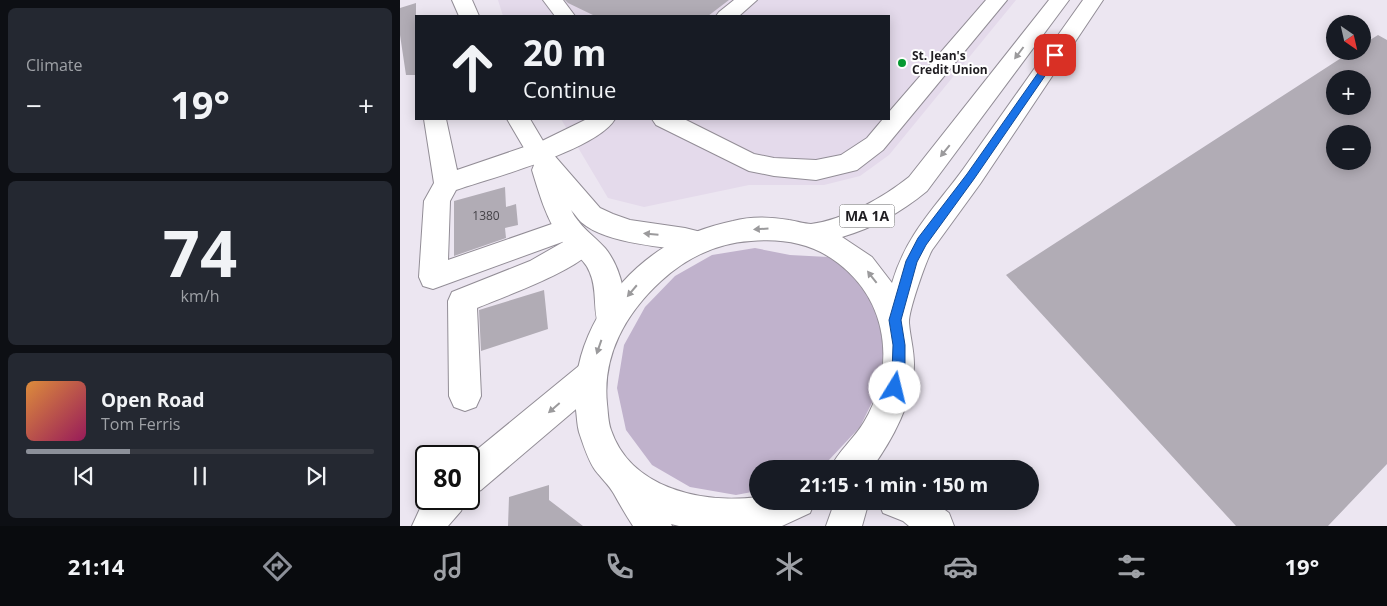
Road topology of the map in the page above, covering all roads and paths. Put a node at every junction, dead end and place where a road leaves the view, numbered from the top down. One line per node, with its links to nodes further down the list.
1 (553, 0): 6 (main road)
2 (748, 0): 7 (main road)
3 (997, 0): 11 (main road)
4 (1059, 0): 14 (main road, MA 1A, one-way to 14)
5 (1093, 0): 18 (main road)
6 (564, 15)
7 (727, 15)
8 (435, 120): 13 (main road)
9 (571, 120): 12 (main road)
10 (601, 120): 12 (main road)
11 (666, 120)
12 (527, 135): 13 (main road); 15 (main road); 16 (main road, one-way to 12)
13 (447, 183): 15 (main road)
14 (810, 235): 16 (main road, MA 1A, one-way to 16); 18 (main road, one-way to 14)
15 (576, 237): 17 (main road); 20 (main road)
16 (699, 242): 17 (main road, MA 1A, one-way to 17)
17 (610, 320): 19 (main road, MA 1A, one-way to 19)
18 (895, 320): 21 (main road)
19 (591, 376): 24 (main road, MA 1A); 25 (main road, one-way to 25)
20 (465, 396)
21 (878, 430): 22 (main road); 23 (main road)
22 (854, 460)
23 (867, 460)
24 (611, 466): 27 (main road); 31 (main road, MA 1A)
25 (480, 469)
26 (439, 510): 30 (main road)
27 (779, 510)
28 (849, 510): 32 (main road)
29 (916, 510): 33 (main road)
30 (430, 526)
31 (654, 526)
32 (844, 526)
33 (936, 526)

